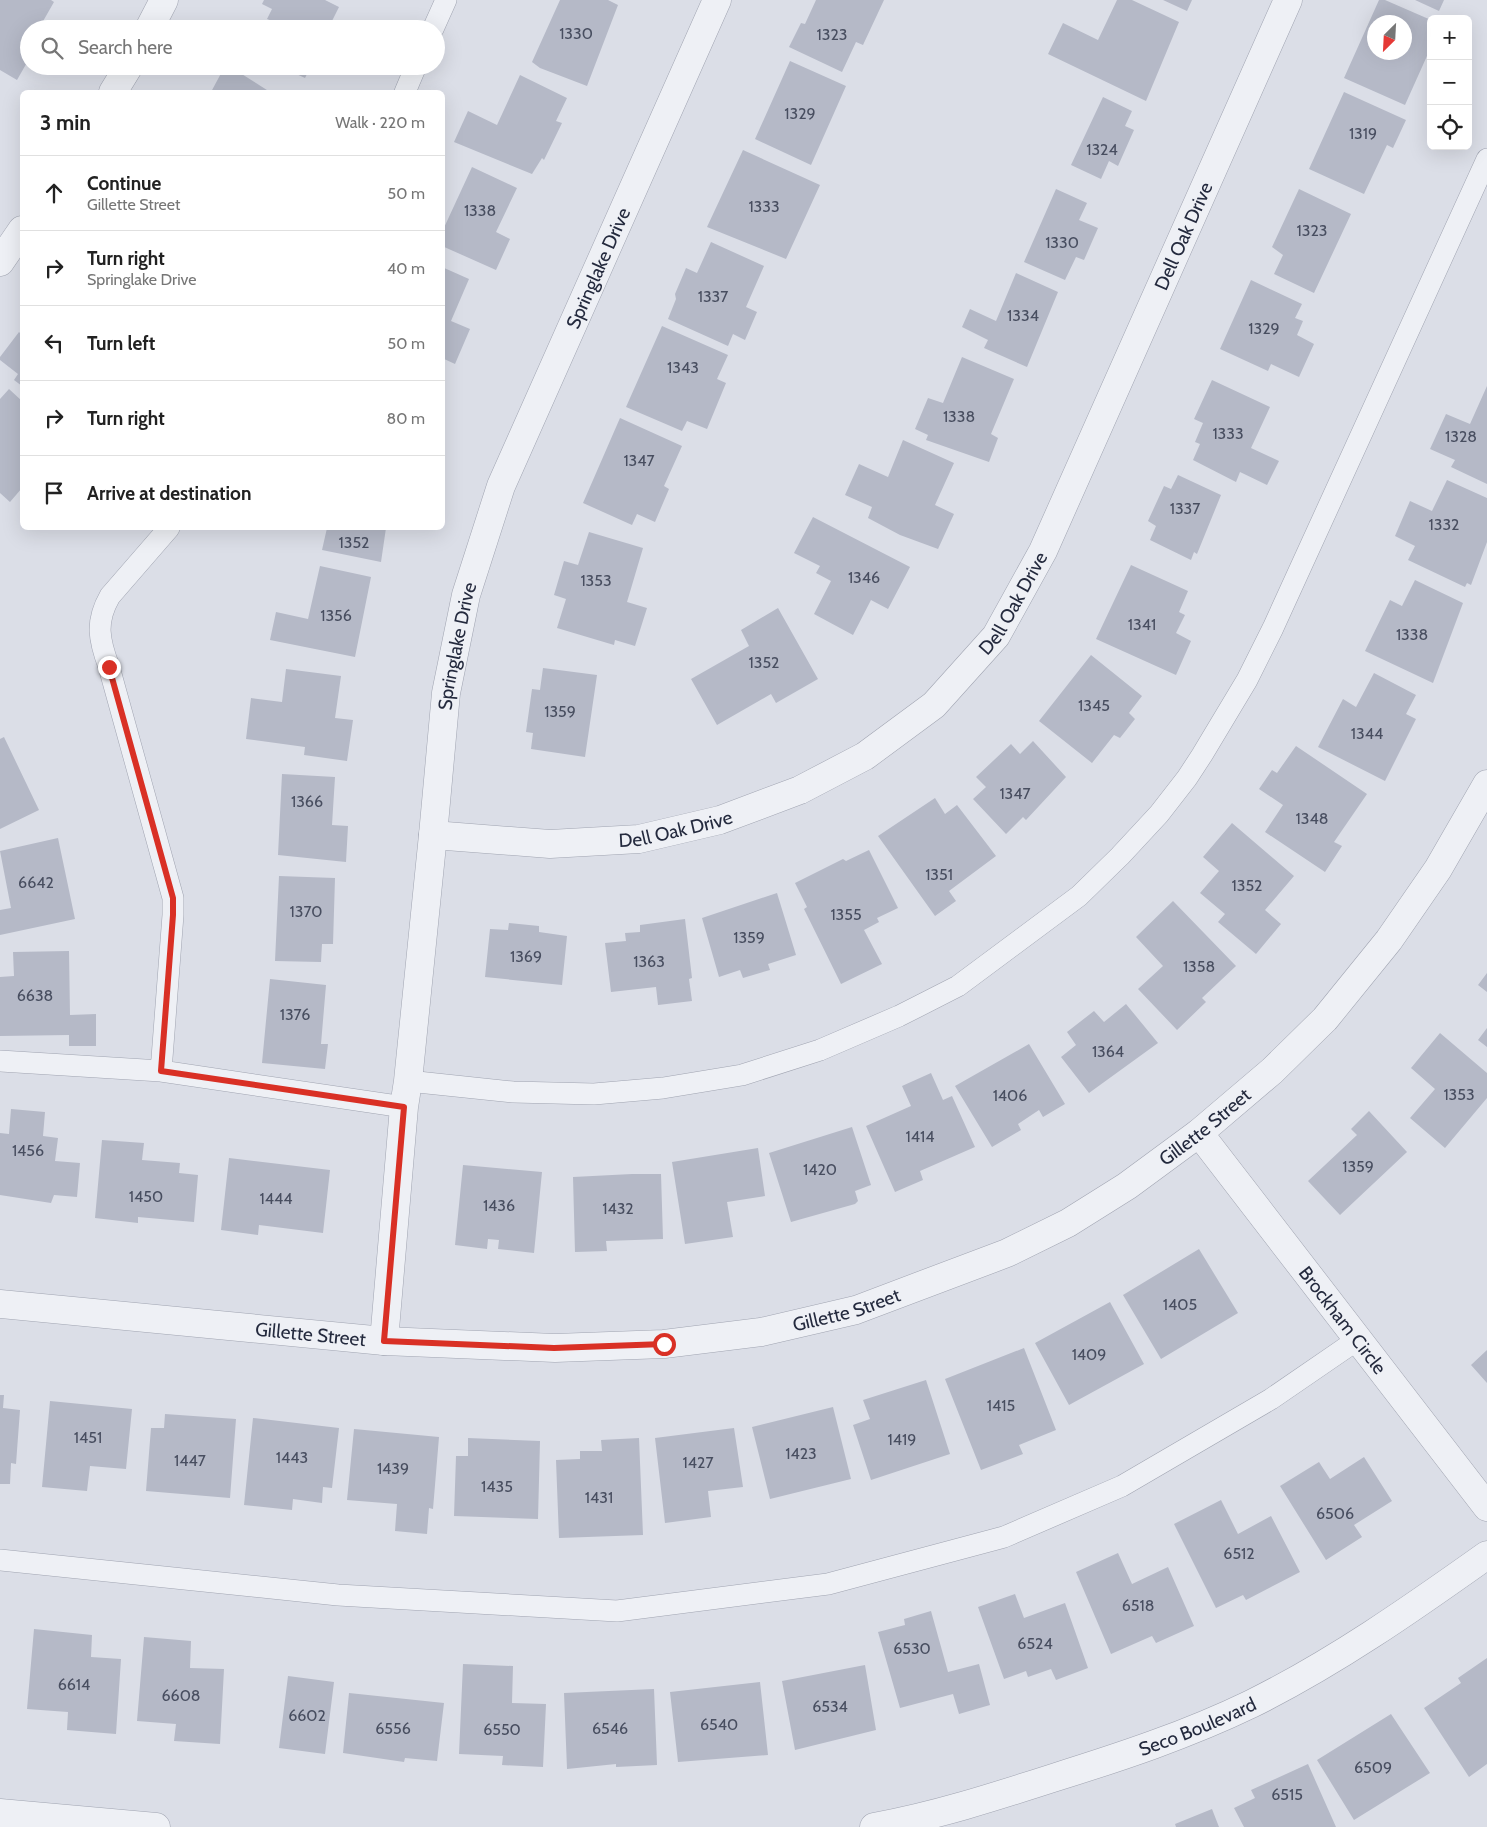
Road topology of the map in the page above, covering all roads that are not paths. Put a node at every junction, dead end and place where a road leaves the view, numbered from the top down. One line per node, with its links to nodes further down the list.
1 (164, 0): 5 (street)
2 (446, 0): 6 (lane)
3 (717, 0): 16 (street, Springlake Drive)
4 (1288, 0): 16 (street, Dell Oak Drive)
5 (154, 20)
6 (437, 20)
7 (123, 75): 9 (street)
8 (412, 75): 10 (lane)
9 (114, 90)
10 (406, 90)
11 (1487, 160): 19 (lane)
12 (20, 233): 13 (street)
13 (0, 262)
14 (167, 530): 18 (lane)
15 (1487, 784): 20 (street, Gillette Street)
16 (433, 835): 19 (street, Springlake Drive)
17 (0, 1061): 18 (lane)
18 (161, 1071): 19 (lane)
19 (406, 1094): 23 (street, Springlake Drive)
20 (1198, 1133): 22 (street, Brockham Circle); 23 (street, Gillette Street)
21 (0, 1304): 23 (street, Gillette Street)
22 (1357, 1340): 24 (street, Brockham Circle); 26 (lane)
23 (384, 1341)
24 (1487, 1507)
25 (1487, 1555): 29 (street, Seco Boulevard)
26 (0, 1560)
27 (0, 1813): 28 (street)
28 (156, 1827)
29 (874, 1827)

